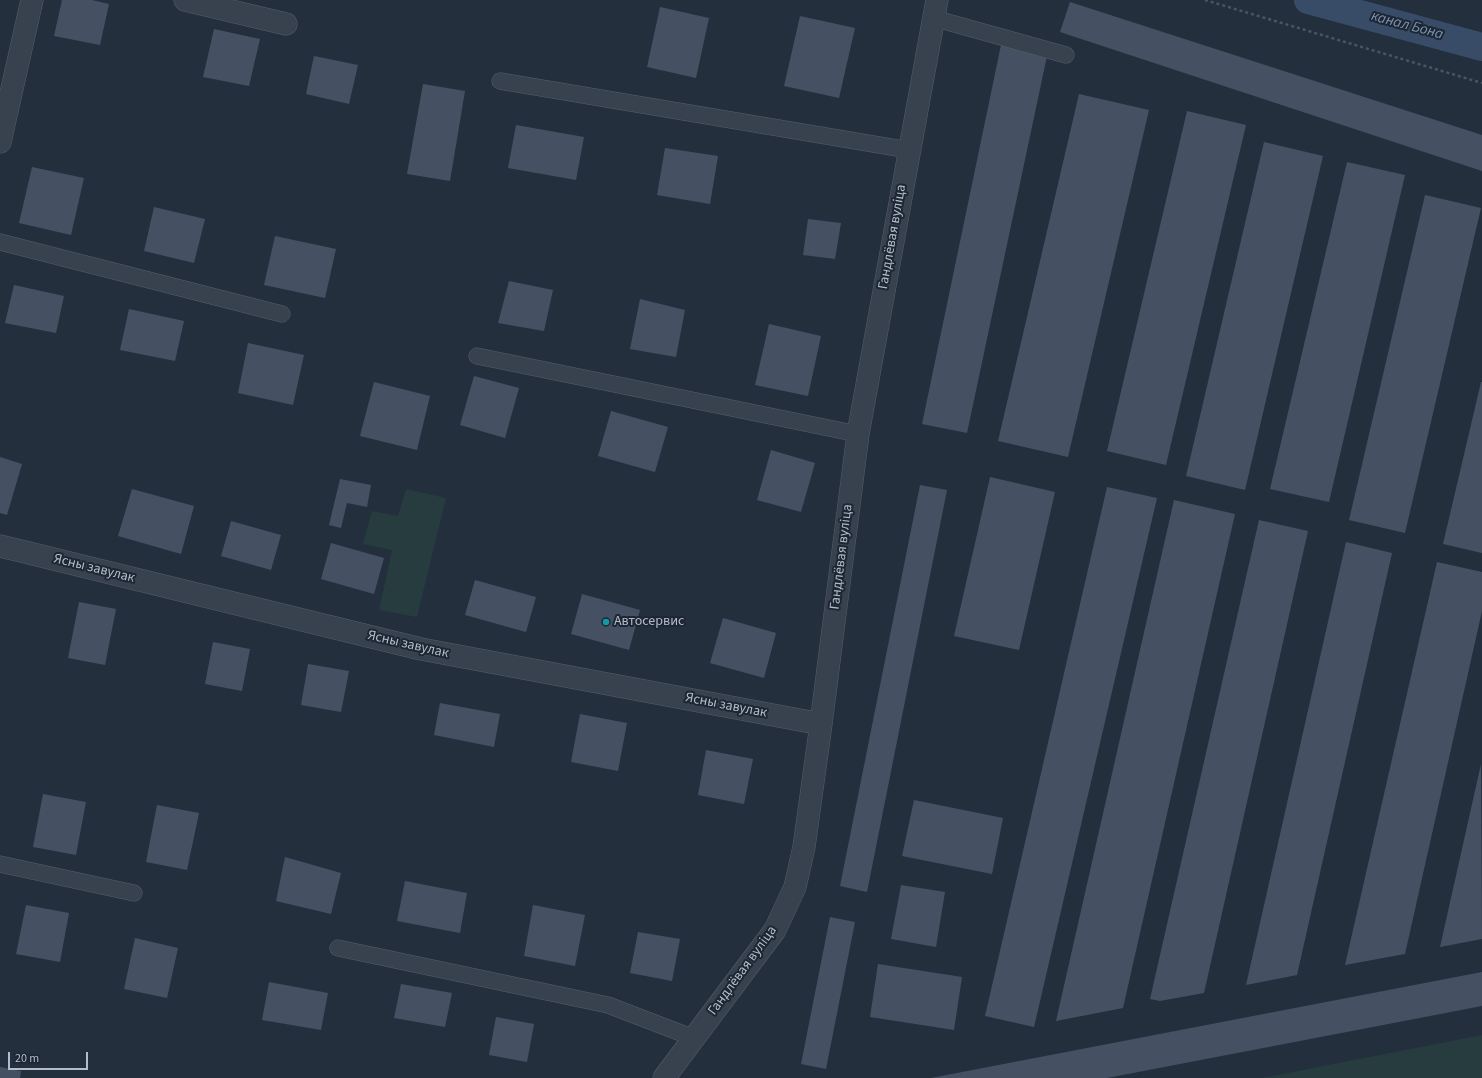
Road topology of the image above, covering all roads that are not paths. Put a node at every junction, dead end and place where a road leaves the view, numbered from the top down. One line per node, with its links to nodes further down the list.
1 (32, 0): 7 (street)
2 (185, 0): 4 (street)
3 (935, 9): 5 (lane); 8 (street, Гандлёвая вуліца)
4 (286, 24)
5 (1066, 55)
6 (500, 81): 8 (lane)
7 (0, 142)
8 (909, 150): 12 (street, Гандлёвая вуліца)
9 (0, 242): 10 (lane)
10 (282, 314)
11 (477, 356): 12 (lane)
12 (858, 434): 14 (street, Гандлёвая вуліца)
13 (0, 546): 14 (street, Ясны завулак)
14 (821, 724): 18 (street, Гандлёвая вуліца)
15 (0, 864): 16 (lane)
16 (134, 893)
17 (338, 948): 18 (lane)
18 (694, 1038): 19 (street, Гандлёвая вуліца)
19 (664, 1078)

